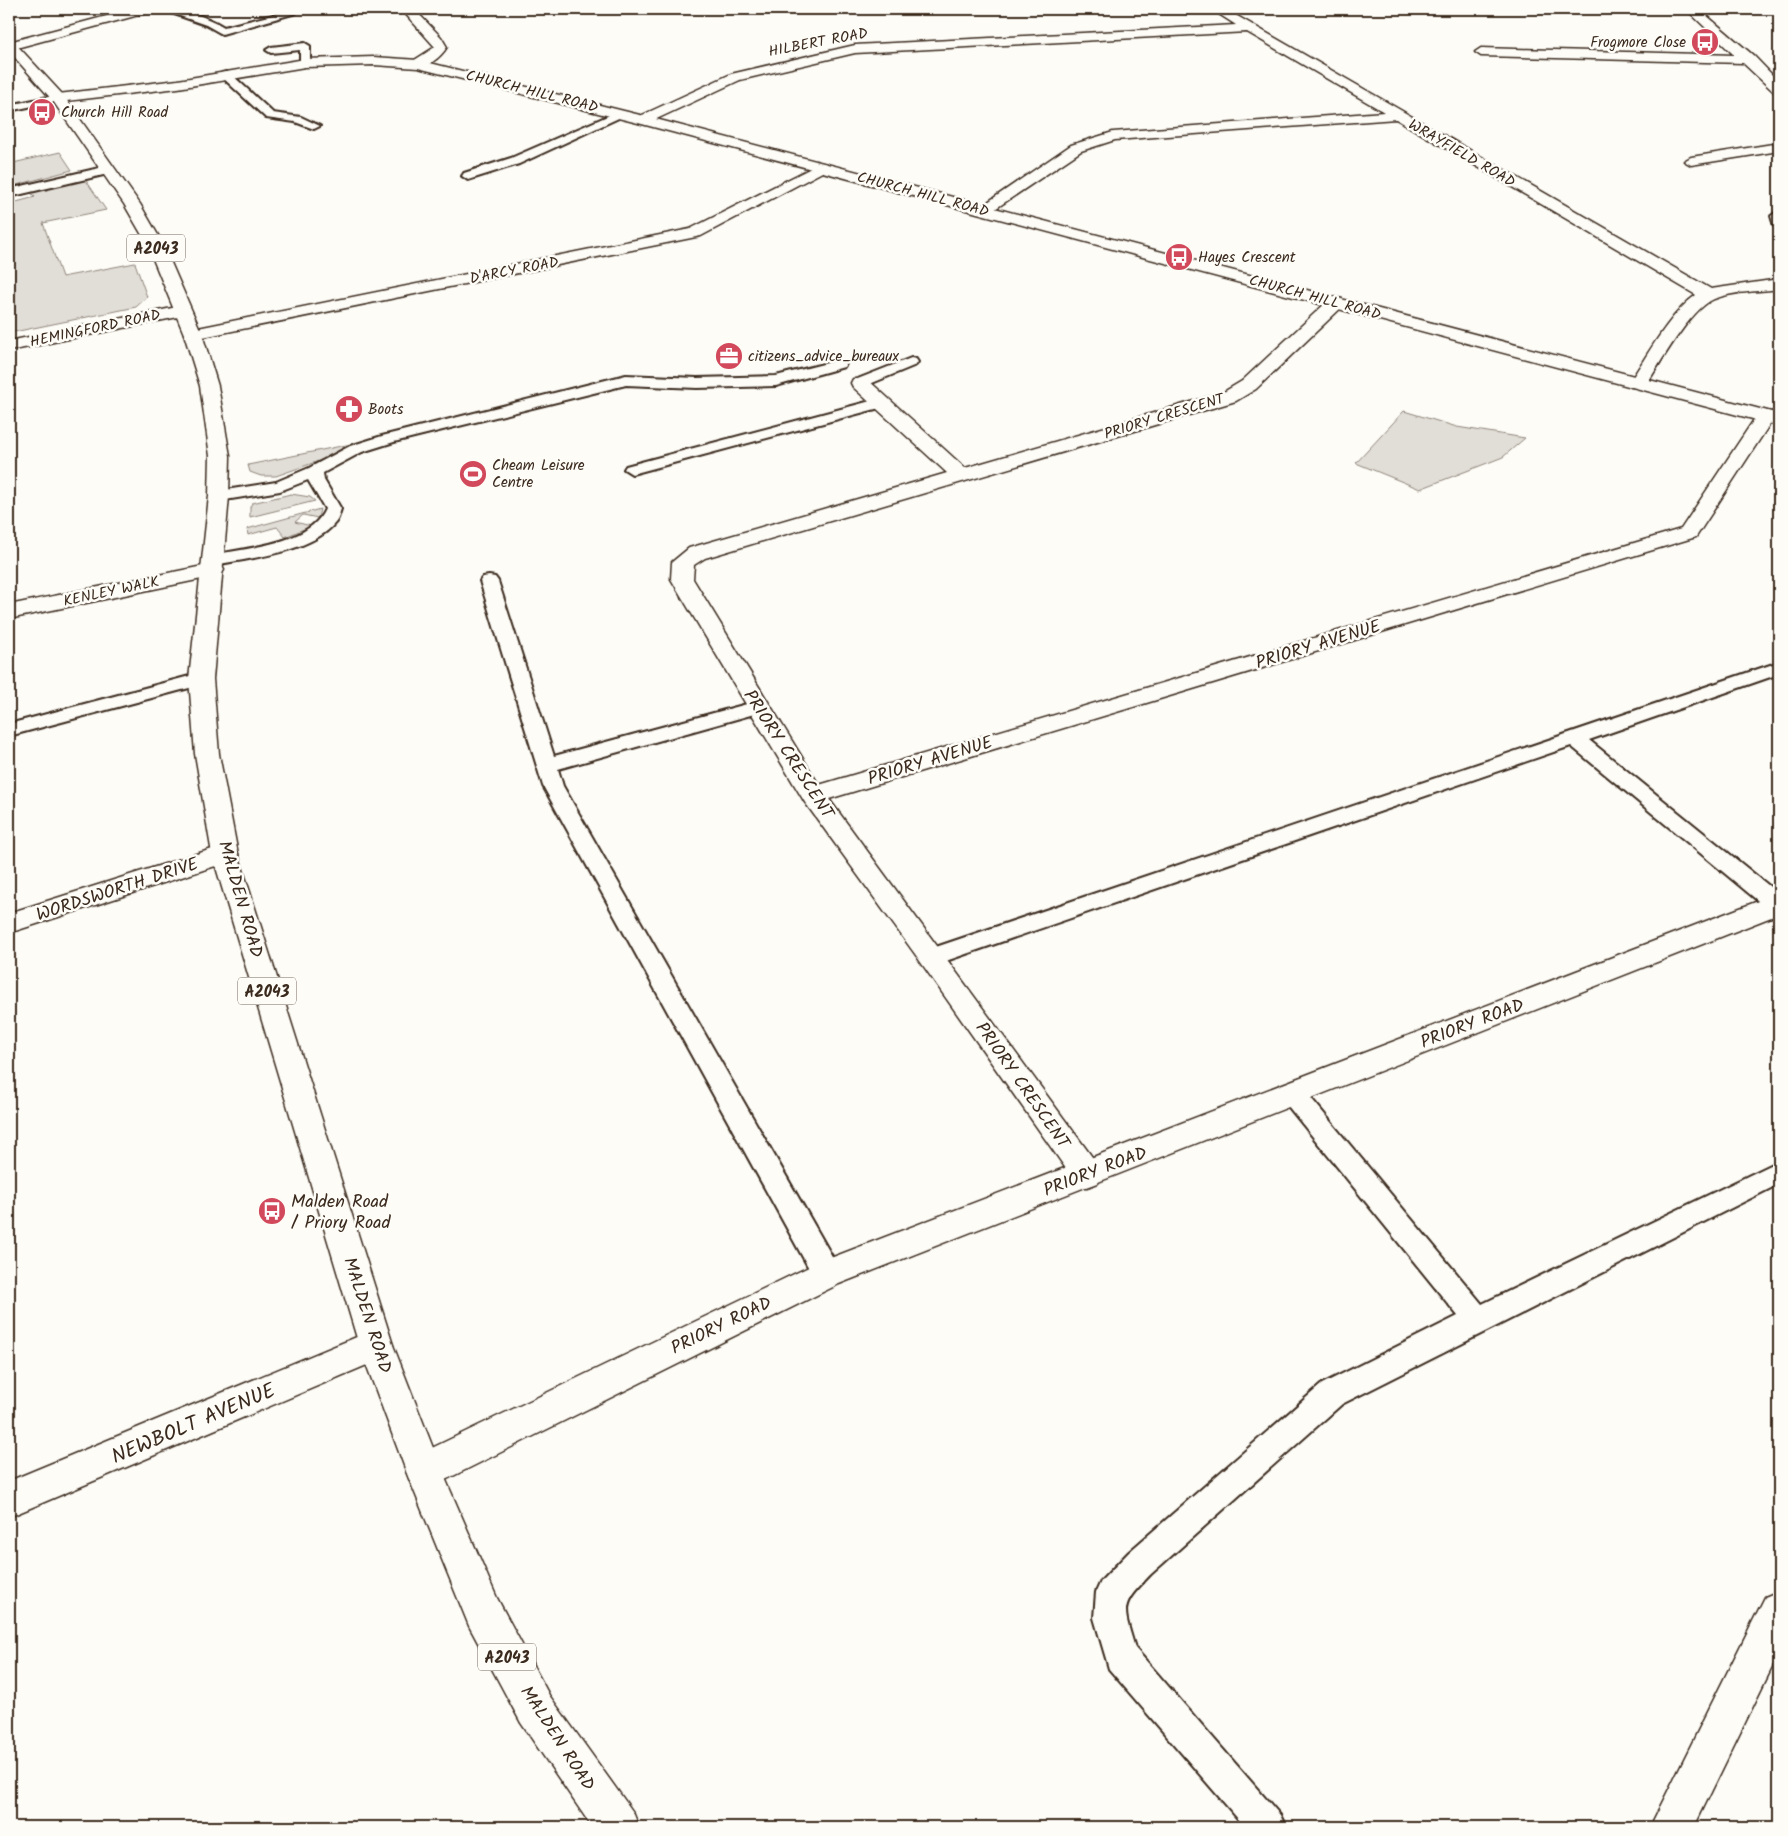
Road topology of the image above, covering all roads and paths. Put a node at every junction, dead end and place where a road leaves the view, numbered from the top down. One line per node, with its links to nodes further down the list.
1 (146, 9): 8 (main road)
2 (165, 9): 3 (lane)
3 (288, 9)
4 (406, 9): 13 (main road)
5 (1217, 9): 7 (main road, WRAYFIELD ROAD)
6 (1692, 9): 11 (main road)
7 (1248, 28): 19 (main road, WRAYFIELD ROAD); 20 (main road, HILBERT ROAD)
8 (9, 45): 16 (main road, MALDEN ROAD / A2043)
9 (272, 50): 12 (lane)
10 (1481, 52): 11 (main road)
11 (1749, 60): 15 (main road)
12 (305, 63): 13 (main road, CHURCH HILL ROAD); 14 (main road, CHURCH HILL ROAD)
13 (418, 64): 18 (main road, CHURCH HILL ROAD)
14 (226, 75): 16 (main road, CHURCH HILL ROAD); 21 (lane)
15 (1779, 89)
16 (58, 98): 17 (lane); 25 (main road, MALDEN ROAD / A2043)
17 (9, 108)
18 (618, 114): 20 (main road, CHURCH HILL ROAD); 26 (lane)
19 (1398, 115): 28 (main road); 32 (main road, WRAYFIELD ROAD)
20 (643, 120): 24 (main road, CHURCH HILL ROAD)
21 (314, 126)
22 (1779, 147): 23 (main road)
23 (1691, 161)
24 (821, 167): 28 (main road, CHURCH HILL ROAD); 35 (main road, D'ARCY ROAD)
25 (108, 170): 27 (lane); 34 (main road, MALDEN ROAD / A2043)
26 (468, 176)
27 (9, 193)
28 (984, 210): 33 (main road, CHURCH HILL ROAD)
29 (1779, 214): 30 (lane)
30 (1779, 222)
31 (1779, 284): 32 (main road)
32 (1708, 296): 40 (main road)
33 (1336, 303): 40 (main road, CHURCH HILL ROAD); 45 (main road, PRIORY CRESCENT)
34 (182, 310): 35 (main road, MALDEN ROAD / A2043); 36 (main road, HEMINGFORD ROAD)
35 (193, 334): 46 (main road, MALDEN ROAD / A2043)
36 (9, 346)
37 (911, 362): 39 (lane)
38 (839, 364): 44 (lane)
39 (860, 383): 41 (main road)
40 (1638, 383): 42 (main road, CHURCH HILL ROAD)
41 (882, 404): 43 (lane); 45 (main road)
42 (1773, 418): 56 (main road, PRIORY AVENUE)
43 (632, 469)
44 (315, 471): 46 (lane); 47 (lane)
45 (961, 475): 52 (main road, PRIORY CRESCENT)
46 (219, 496): 47 (main road, MALDEN ROAD / A2043)
47 (213, 565): 49 (main road, KENLEY WALK); 51 (main road, MALDEN ROAD / A2043)
48 (489, 581): 55 (lane)
49 (9, 612)
50 (1779, 668): 54 (lane)
51 (200, 678): 53 (lane); 57 (main road, MALDEN ROAD / A2043)
52 (758, 707): 55 (lane); 56 (main road, PRIORY CRESCENT)
53 (9, 730)
54 (1575, 739): 58 (lane); 60 (lane)
55 (547, 765): 64 (lane)
56 (813, 795): 60 (main road, PRIORY CRESCENT)
57 (225, 854): 59 (main road, WORDSWORTH DRIVE); 66 (main road, MALDEN ROAD / A2043)
58 (1778, 904): 61 (main road, PRIORY ROAD)
59 (9, 923)
60 (932, 957): 63 (main road, PRIORY CRESCENT)
61 (1292, 1093): 63 (main road, PRIORY ROAD); 65 (lane)
62 (1779, 1172): 65 (lane)
63 (1087, 1174): 64 (main road, PRIORY ROAD)
64 (827, 1274): 67 (main road, PRIORY ROAD)
65 (1478, 1320): 71 (lane)
66 (376, 1345): 67 (main road, MALDEN ROAD / A2043); 68 (main road, NEWBOLT AVENUE)
67 (424, 1471): 70 (main road, MALDEN ROAD / A2043)
68 (9, 1499)
69 (1779, 1611): 72 (main road)
70 (618, 1827)
71 (1268, 1827)
72 (1671, 1827)

